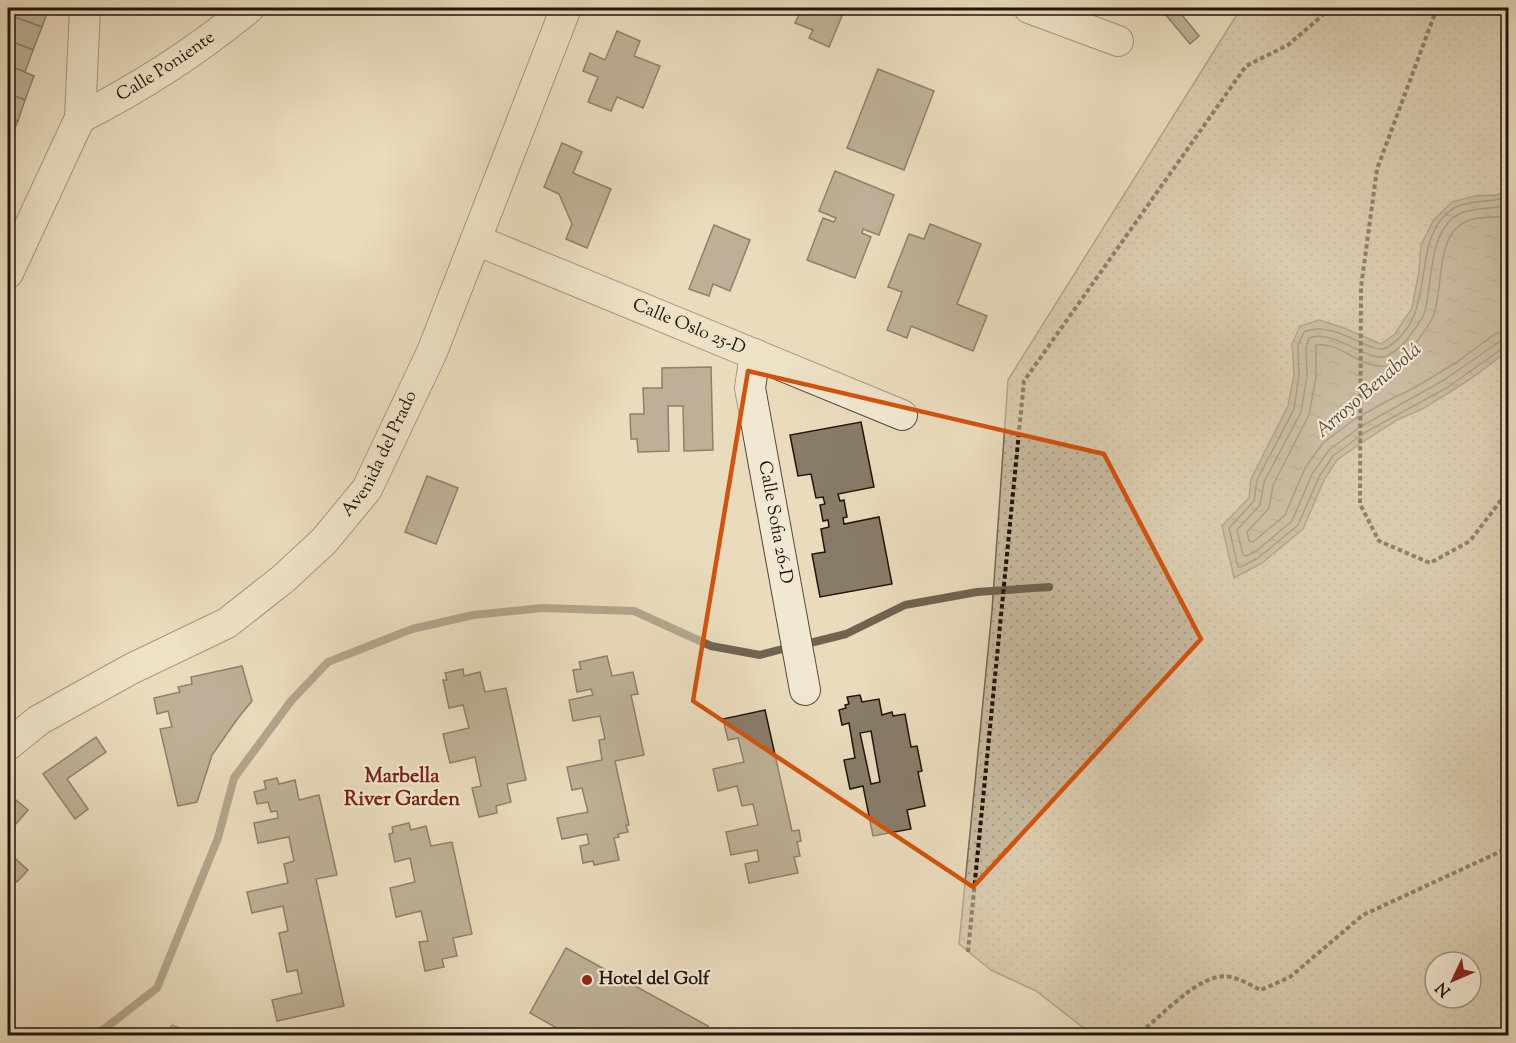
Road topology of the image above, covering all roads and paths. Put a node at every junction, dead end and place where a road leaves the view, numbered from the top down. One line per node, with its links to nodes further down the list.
1 (85, 8): 8 (street)
2 (249, 8): 8 (street, Calle Poniente)
3 (567, 8): 9 (street, Avenida del Prado)
4 (1029, 8): 7 (street)
5 (1331, 8): 17 (path)
6 (1437, 8): 13 (path)
7 (1118, 41)
8 (80, 118): 10 (street)
9 (476, 240): 11 (street, Calle Oslo 25-D); 15 (street, Avenida del Prado)
10 (8, 273)
11 (755, 354): 12 (street, Calle Oslo 25-D); 14 (street, Calle Sofia 26-D)
12 (902, 415)
13 (1509, 491)
14 (805, 690)
15 (8, 745)
16 (1509, 848): 18 (path)
17 (968, 952)
18 (1134, 1035)

